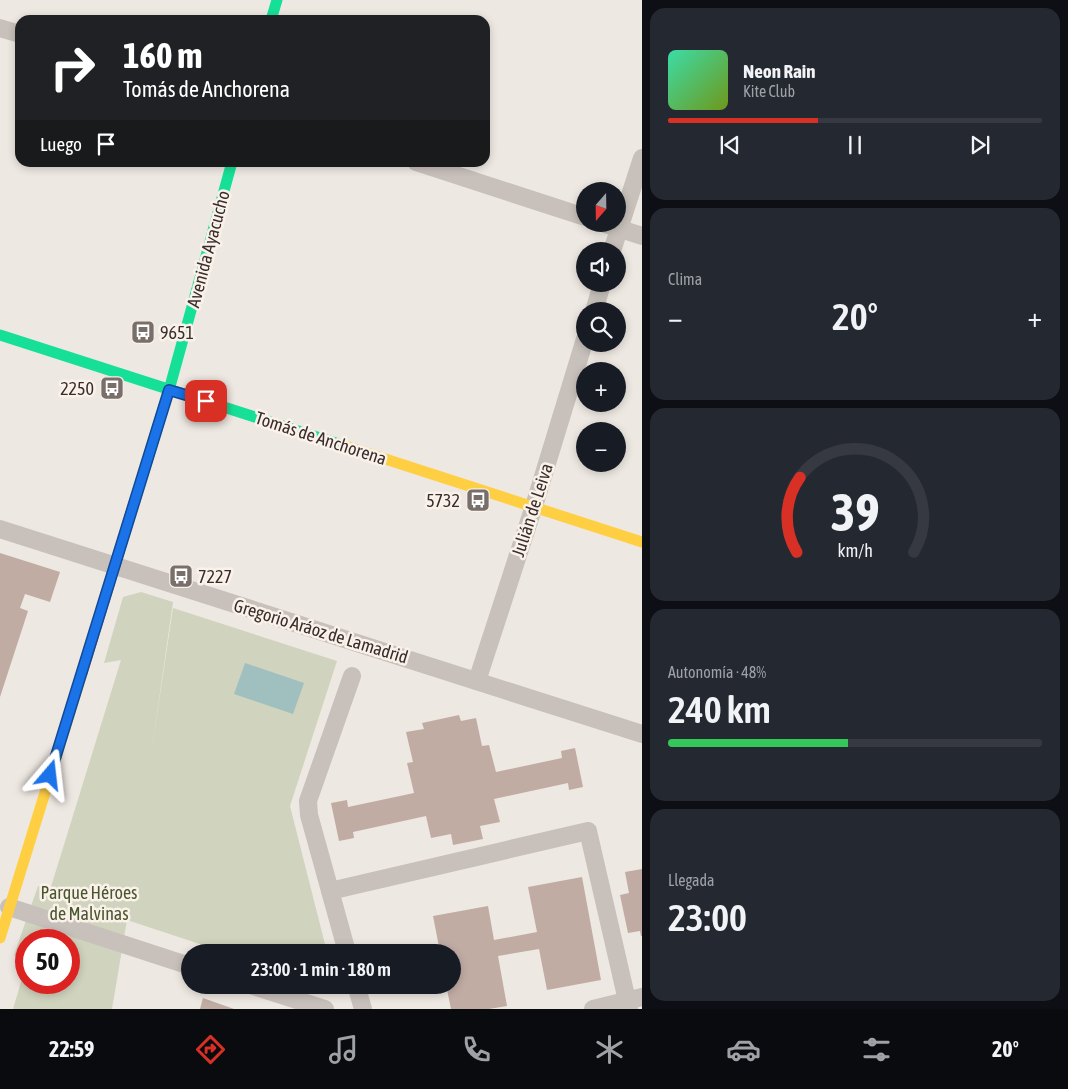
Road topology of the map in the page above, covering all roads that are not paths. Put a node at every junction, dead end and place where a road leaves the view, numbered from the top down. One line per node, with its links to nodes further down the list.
1 (277, 0): 2 (main road)
2 (272, 15)
3 (0, 28): 4 (street)
4 (15, 32)
5 (642, 158): 8 (street)
6 (231, 167): 14 (main road, Avenida Ayacucho)
7 (431, 167): 9 (street)
8 (626, 194)
9 (576, 214)
10 (626, 231): 11 (street)
11 (642, 236)
12 (0, 335): 14 (main road, Tomás de Anchorena)
13 (581, 352): 15 (street, Julián de Leiva)
14 (169, 390): 15 (main road, Tomás de Anchorena); 18 (main road, Avenida Ayacucho)
15 (534, 506): 17 (main road, Tomás de Anchorena); 20 (street, Julián de Leiva)
16 (0, 529): 18 (street, Gregorio Aráoz de Lamadrid)
17 (642, 542)
18 (115, 566): 20 (street, Gregorio Aráoz de Lamadrid); 23 (main road, Avenida Ayacucho)
19 (352, 676): 22 (street)
20 (477, 681): 21 (street, Gregorio Aráoz de Lamadrid)
21 (642, 734)
22 (330, 891): 25 (street); 29 (street)
23 (9, 908): 24 (main road, Avenida Ayacucho); 26 (street)
24 (0, 938)
25 (345, 944)
26 (181, 963)
27 (278, 994): 30 (street)
28 (359, 994): 31 (street)
29 (632, 1002): 32 (street)
30 (325, 1009)
31 (363, 1009)
32 (593, 1009)

